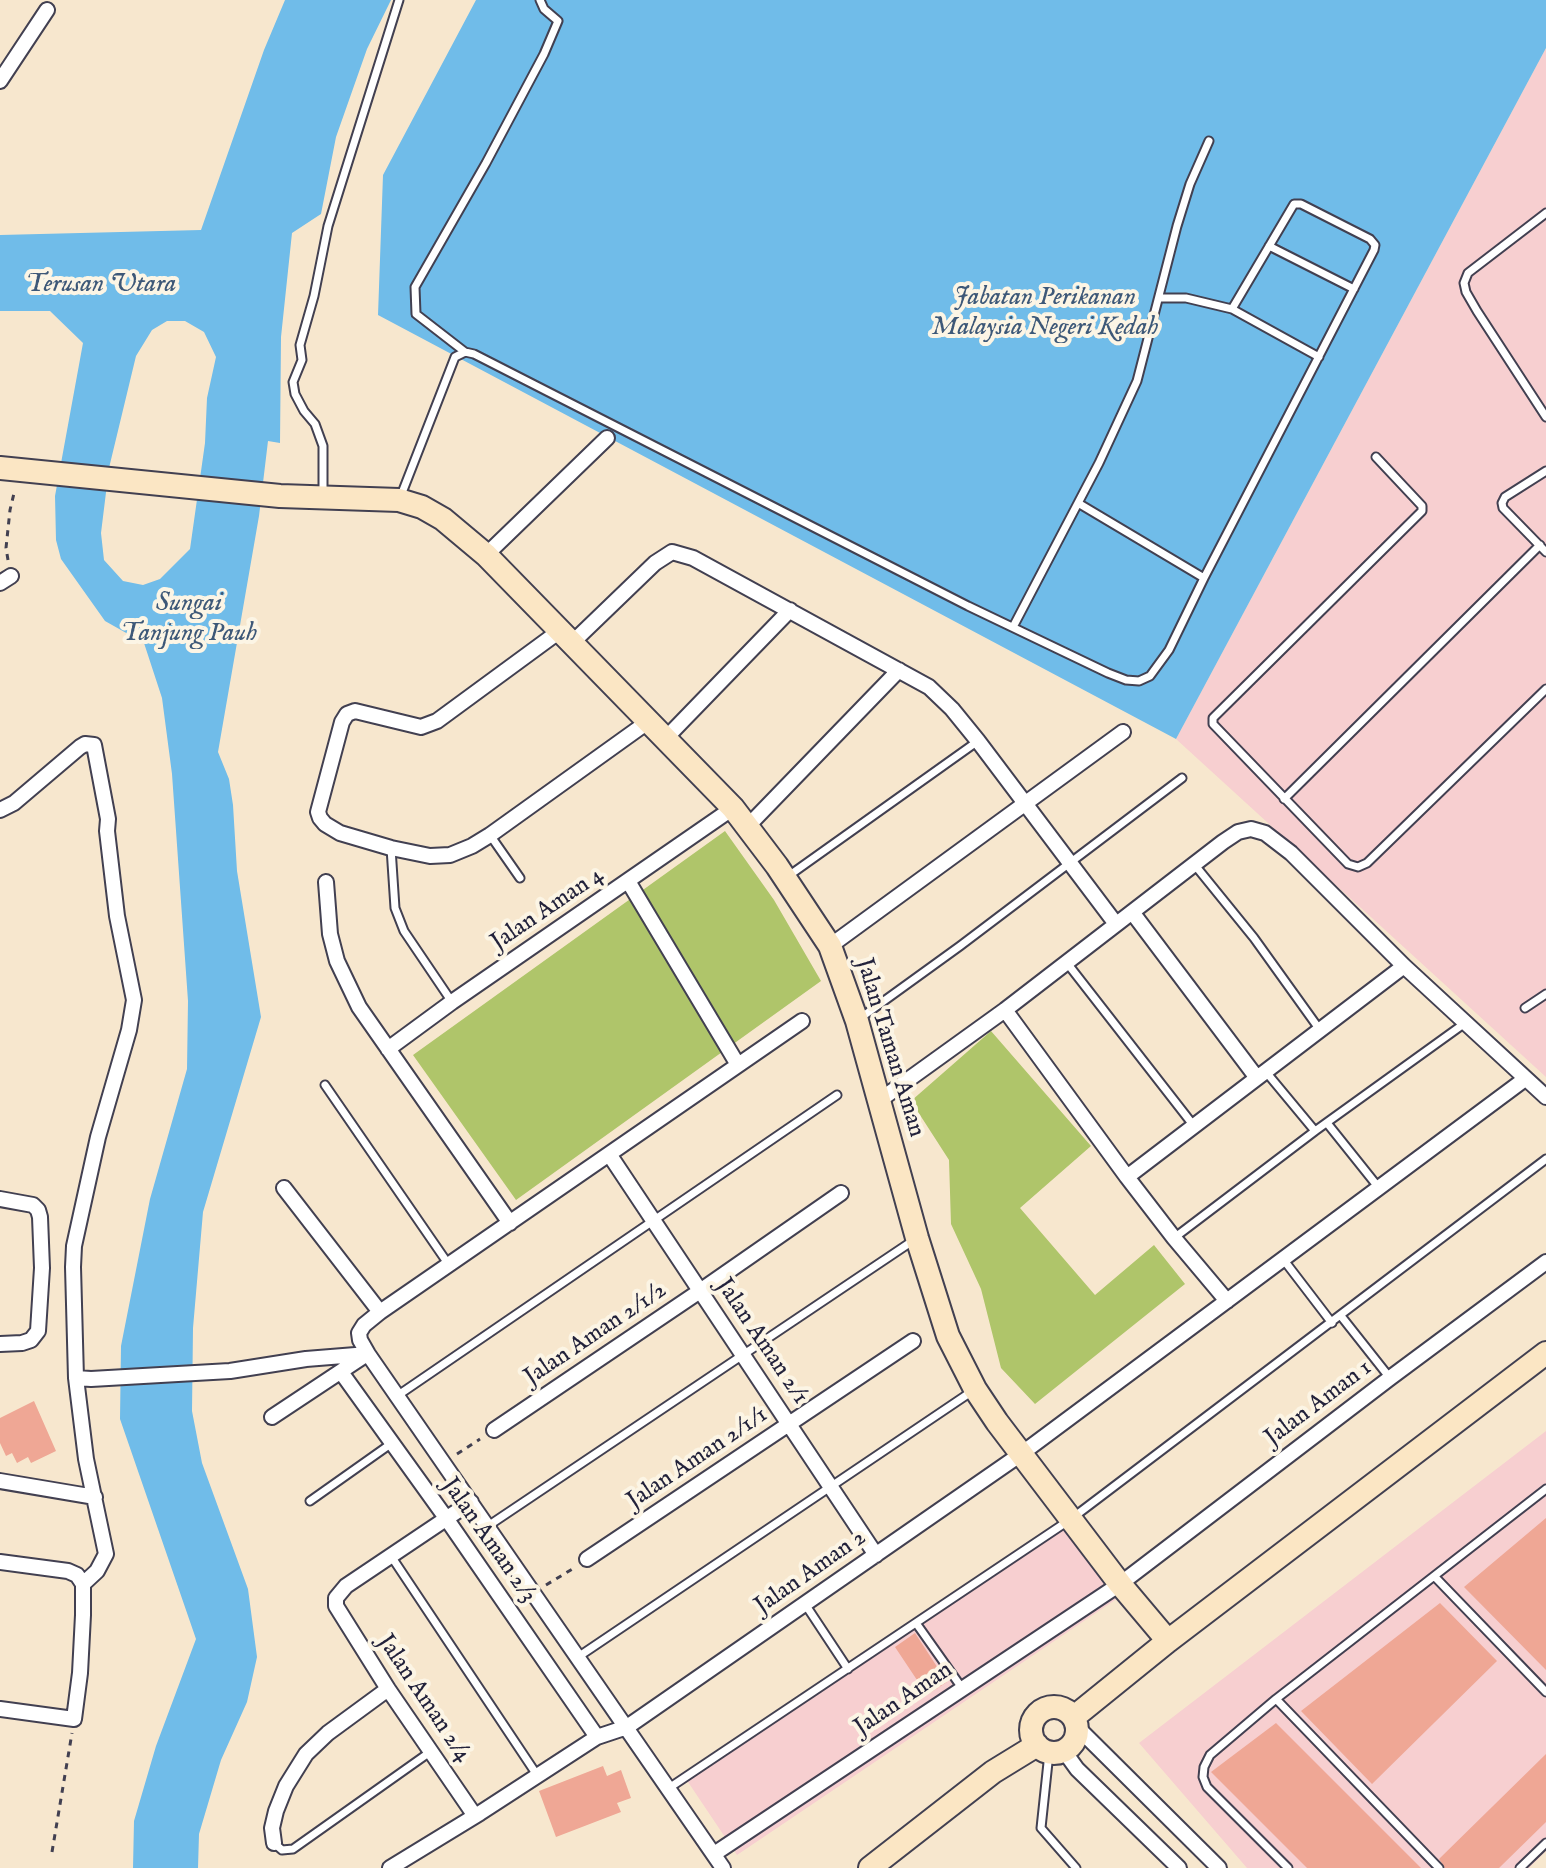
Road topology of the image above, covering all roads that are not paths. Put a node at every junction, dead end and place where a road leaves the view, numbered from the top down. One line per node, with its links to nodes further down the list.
1 (399, 0): 18 (lane)
2 (540, 0): 11 (lane)
3 (47, 10): 4 (street)
4 (0, 81)
5 (1209, 141): 9 (lane)
6 (1546, 213): 13 (lane)
7 (1269, 246): 8 (lane); 8 (lane); 10 (lane)
8 (1354, 289): 12 (lane)
9 (1159, 298): 10 (lane); 20 (lane)
10 (1232, 309): 12 (lane)
11 (465, 352): 19 (lane); 25 (lane)
12 (1319, 357): 23 (lane)
13 (1546, 417)
14 (607, 438): 22 (street)
15 (1376, 457): 34 (lane)
16 (20, 470): 18 (street, Jalan Taman Aman)
17 (1546, 471): 21 (lane)
18 (322, 496): 19 (street, Jalan Taman Aman)
19 (399, 500): 22 (street, Jalan Taman Aman)
20 (1078, 503): 23 (lane); 25 (lane)
21 (1543, 548): 34 (lane)
22 (486, 555): 26 (street, Jalan Taman Aman)
23 (1204, 578): 25 (lane)
24 (790, 610): 26 (street); 27 (street); 31 (street)
25 (1013, 627)
26 (567, 636): 29 (street, Jalan Taman Aman); 40 (street)
27 (899, 670): 32 (street); 38 (street)
28 (1546, 689): 34 (lane)
29 (649, 721): 31 (street, Jalan Taman Aman); 39 (street)
30 (1123, 732): 35 (street)
31 (666, 738): 36 (street, Jalan Taman Aman)
32 (978, 741): 35 (street); 44 (lane)
33 (1182, 778): 41 (lane)
34 (1284, 799)
35 (1025, 803): 41 (street); 49 (street)
36 (733, 808): 38 (street, Jalan Taman Aman); 45 (street, Jalan Aman 4)
37 (0, 810): 96 (street)
38 (748, 826): 44 (street, Jalan Taman Aman)
39 (490, 835): 40 (street); 43 (lane)
40 (391, 848): 53 (lane)
41 (1070, 863): 48 (street); 57 (lane)
42 (1194, 864): 47 (street); 51 (street); 59 (lane)
43 (520, 878)
44 (785, 879): 49 (street, Jalan Taman Aman)
45 (628, 881): 53 (street, Jalan Aman 4); 61 (street)
46 (326, 882): 60 (street)
47 (1132, 912): 48 (street); 62 (street)
48 (1116, 924): 50 (street)
49 (830, 946): 57 (street, Jalan Taman Aman)
50 (1067, 962): 55 (street); 69 (lane)
51 (1404, 966): 58 (street); 59 (street)
52 (1546, 994): 54 (lane)
53 (452, 1002): 60 (street, Jalan Aman 4)
54 (1525, 1008)
55 (1005, 1010): 67 (street); 73 (street)
56 (802, 1021): 61 (street)
57 (857, 1021): 67 (street, Jalan Taman Aman)
58 (1465, 1023): 63 (street); 68 (lane)
59 (1320, 1030): 62 (street)
60 (388, 1049): 79 (street)
61 (738, 1065): 71 (street)
62 (1261, 1075): 69 (street); 70 (lane)
63 (1525, 1079): 66 (street); 75 (street, Jalan Aman 2)
64 (325, 1085): 84 (lane)
65 (837, 1095): 78 (lane)
66 (1546, 1097)
67 (880, 1100): 80 (street, Jalan Taman Aman)
68 (1327, 1123): 70 (lane); 75 (lane)
69 (1194, 1126): 73 (street)
70 (1315, 1131): 81 (lane)
71 (609, 1154): 78 (street, Jalan Aman 2/1); 79 (street)
72 (1546, 1159): 88 (lane)
73 (1127, 1177): 81 (street)
74 (284, 1188): 87 (street)
75 (1379, 1188): 82 (street, Jalan Aman 2)
76 (841, 1193): 85 (street, Jalan Aman 2/1/2)
77 (0, 1199): 91 (street)
78 (653, 1220): 85 (street, Jalan Aman 2/1); 99 (lane)
79 (510, 1223): 84 (street)
80 (917, 1238): 94 (lane); 98 (street, Jalan Taman Aman)
81 (1174, 1238): 86 (street)
82 (1283, 1259): 86 (street, Jalan Aman 2); 89 (lane)
83 (1546, 1262): 97 (street, Jalan Aman 1)
84 (449, 1265): 87 (street)
85 (700, 1291): 94 (street, Jalan Aman 2/1); 102 (street, Jalan Aman 2/1/2)
86 (1227, 1301): 104 (street, Jalan Aman 2)
87 (380, 1312): 93 (street)
88 (1341, 1316): 89 (lane); 97 (lane)
89 (1332, 1323): 112 (lane)
90 (913, 1341): 101 (street, Jalan Aman 2/1/1)
91 (0, 1344)
92 (1546, 1353): 123 (street)
93 (368, 1354): 95 (street); 96 (street); 99 (street)
94 (742, 1355): 101 (street, Jalan Aman 2/1); 113 (lane)
95 (341, 1372): 100 (street); 103 (street, Jalan Aman 2/3)
96 (84, 1378): 108 (street)
97 (1390, 1378): 120 (street, Jalan Aman 1)
98 (975, 1389): 104 (street, Jalan Taman Aman); 106 (lane)
99 (397, 1396): 110 (street)
100 (272, 1417)
101 (789, 1424): 106 (street, Jalan Aman 2/1); 116 (street, Jalan Aman 2/1/1)
102 (494, 1430)
103 (392, 1443): 109 (lane); 111 (street, Jalan Aman 2/3)
104 (1021, 1454): 112 (street, Jalan Taman Aman); 114 (street, Jalan Aman 2)
105 (0, 1481): 108 (street)
106 (830, 1486): 114 (street, Jalan Aman 2/1); 124 (lane)
107 (1546, 1489): 118 (lane)
108 (95, 1497): 119 (street)
109 (310, 1501)
110 (471, 1502): 111 (street); 113 (street)
111 (446, 1518): 115 (street); 133 (street, Jalan Aman 2/3)
112 (1071, 1519): 120 (street, Jalan Taman Aman); 122 (lane)
113 (488, 1526): 124 (street)
114 (876, 1555): 121 (street, Jalan Aman 2)
115 (391, 1556): 127 (street, Jalan Aman 2/4); 136 (lane)
116 (587, 1559)
117 (0, 1562): 119 (street)
118 (1435, 1577): 128 (lane); 129 (lane)
119 (83, 1584): 130 (street)
120 (1120, 1584): 123 (street, Jalan Taman Aman); 126 (street, Jalan Aman)
121 (804, 1604): 125 (lane); 132 (street, Jalan Aman 2)
122 (916, 1623): 125 (lane); 126 (lane)
123 (1168, 1641): 131 (street)
124 (578, 1657): 132 (street)
125 (848, 1669): 137 (lane)
126 (962, 1688): 141 (street, Jalan Aman)
127 (388, 1689): 135 (street, Jalan Aman 2/4); 139 (street)
128 (1546, 1692)
129 (1276, 1699): 148 (lane); 149 (lane)
130 (0, 1709)
131 (1076, 1722): 134 (street); 134 (street); 147 (street)
132 (627, 1727): 133 (street, Jalan Aman 2); 137 (street)
133 (597, 1737): 136 (street, Jalan Aman 2)
134 (1050, 1750): 144 (street); 145 (lane); 146 (street)
135 (432, 1751): 138 (street, Jalan Aman 2/4); 139 (lane)
136 (537, 1775): 138 (street, Jalan Aman 2)
137 (669, 1788): 141 (street)
138 (475, 1816): 142 (street, Jalan Aman 2)
139 (274, 1843)
140 (1546, 1843): 150 (lane)
141 (714, 1854): 143 (street)
142 (390, 1868)
143 (723, 1868)
144 (870, 1868)
145 (1076, 1868)
146 (1179, 1868)
147 (1219, 1868)
148 (1288, 1868)
149 (1439, 1868)
150 (1520, 1868)

